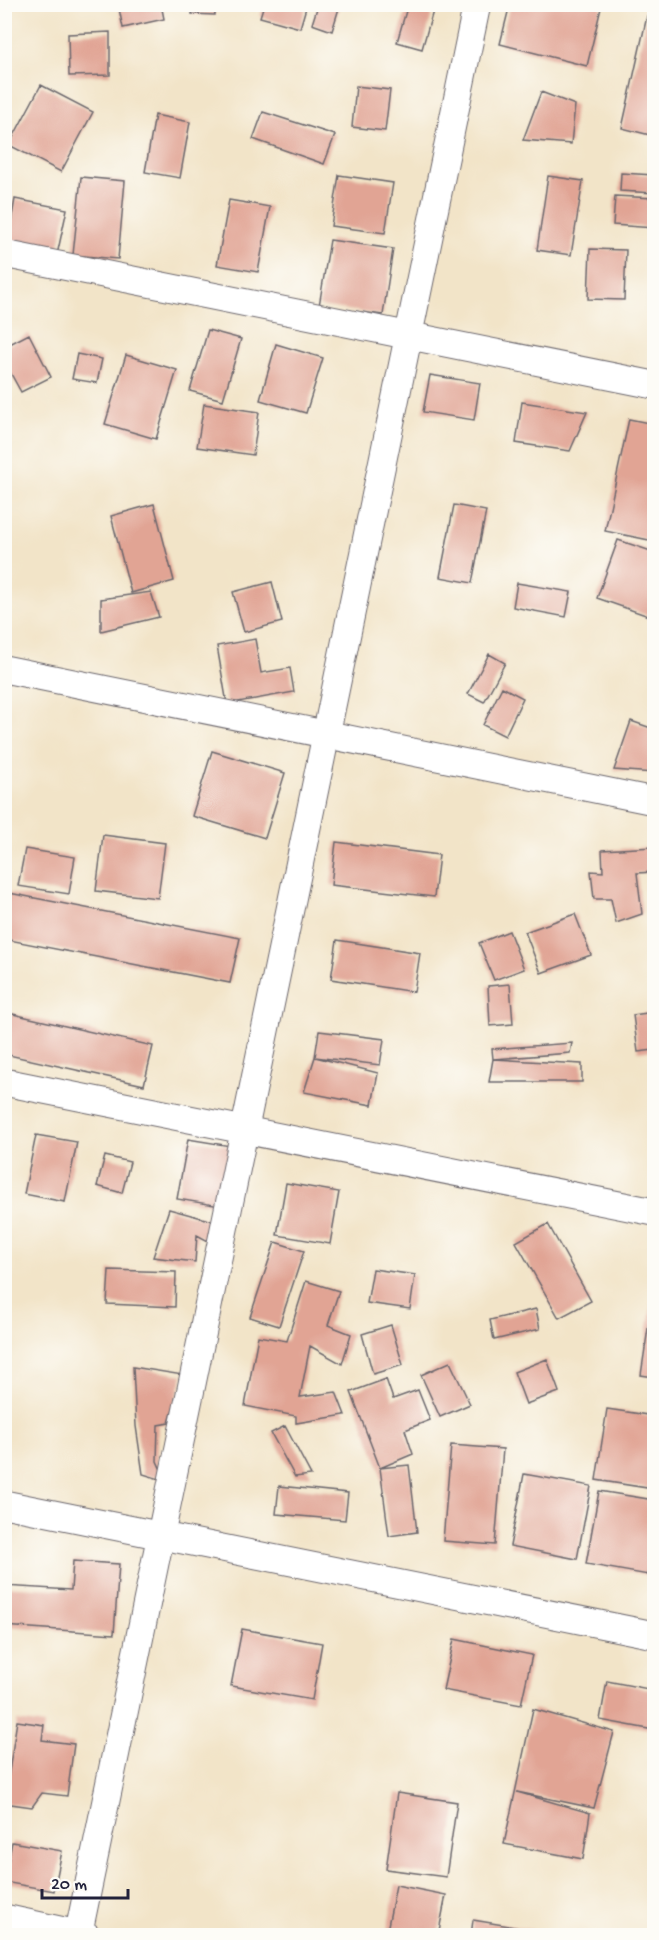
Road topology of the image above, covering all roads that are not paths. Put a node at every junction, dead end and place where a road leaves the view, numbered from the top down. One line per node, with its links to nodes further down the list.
1 (477, 4): 3 (street)
2 (4, 254): 3 (street)
3 (409, 336): 4 (street); 6 (street)
4 (654, 385)
5 (4, 669): 6 (street)
6 (327, 733): 7 (street); 9 (street)
7 (654, 801)
8 (4, 1082): 9 (street)
9 (244, 1130): 10 (street); 12 (street)
10 (654, 1212)
11 (4, 1503): 12 (street)
12 (161, 1535): 13 (street); 15 (street)
13 (654, 1635)
14 (4, 1918): 15 (street)
15 (81, 1935)

